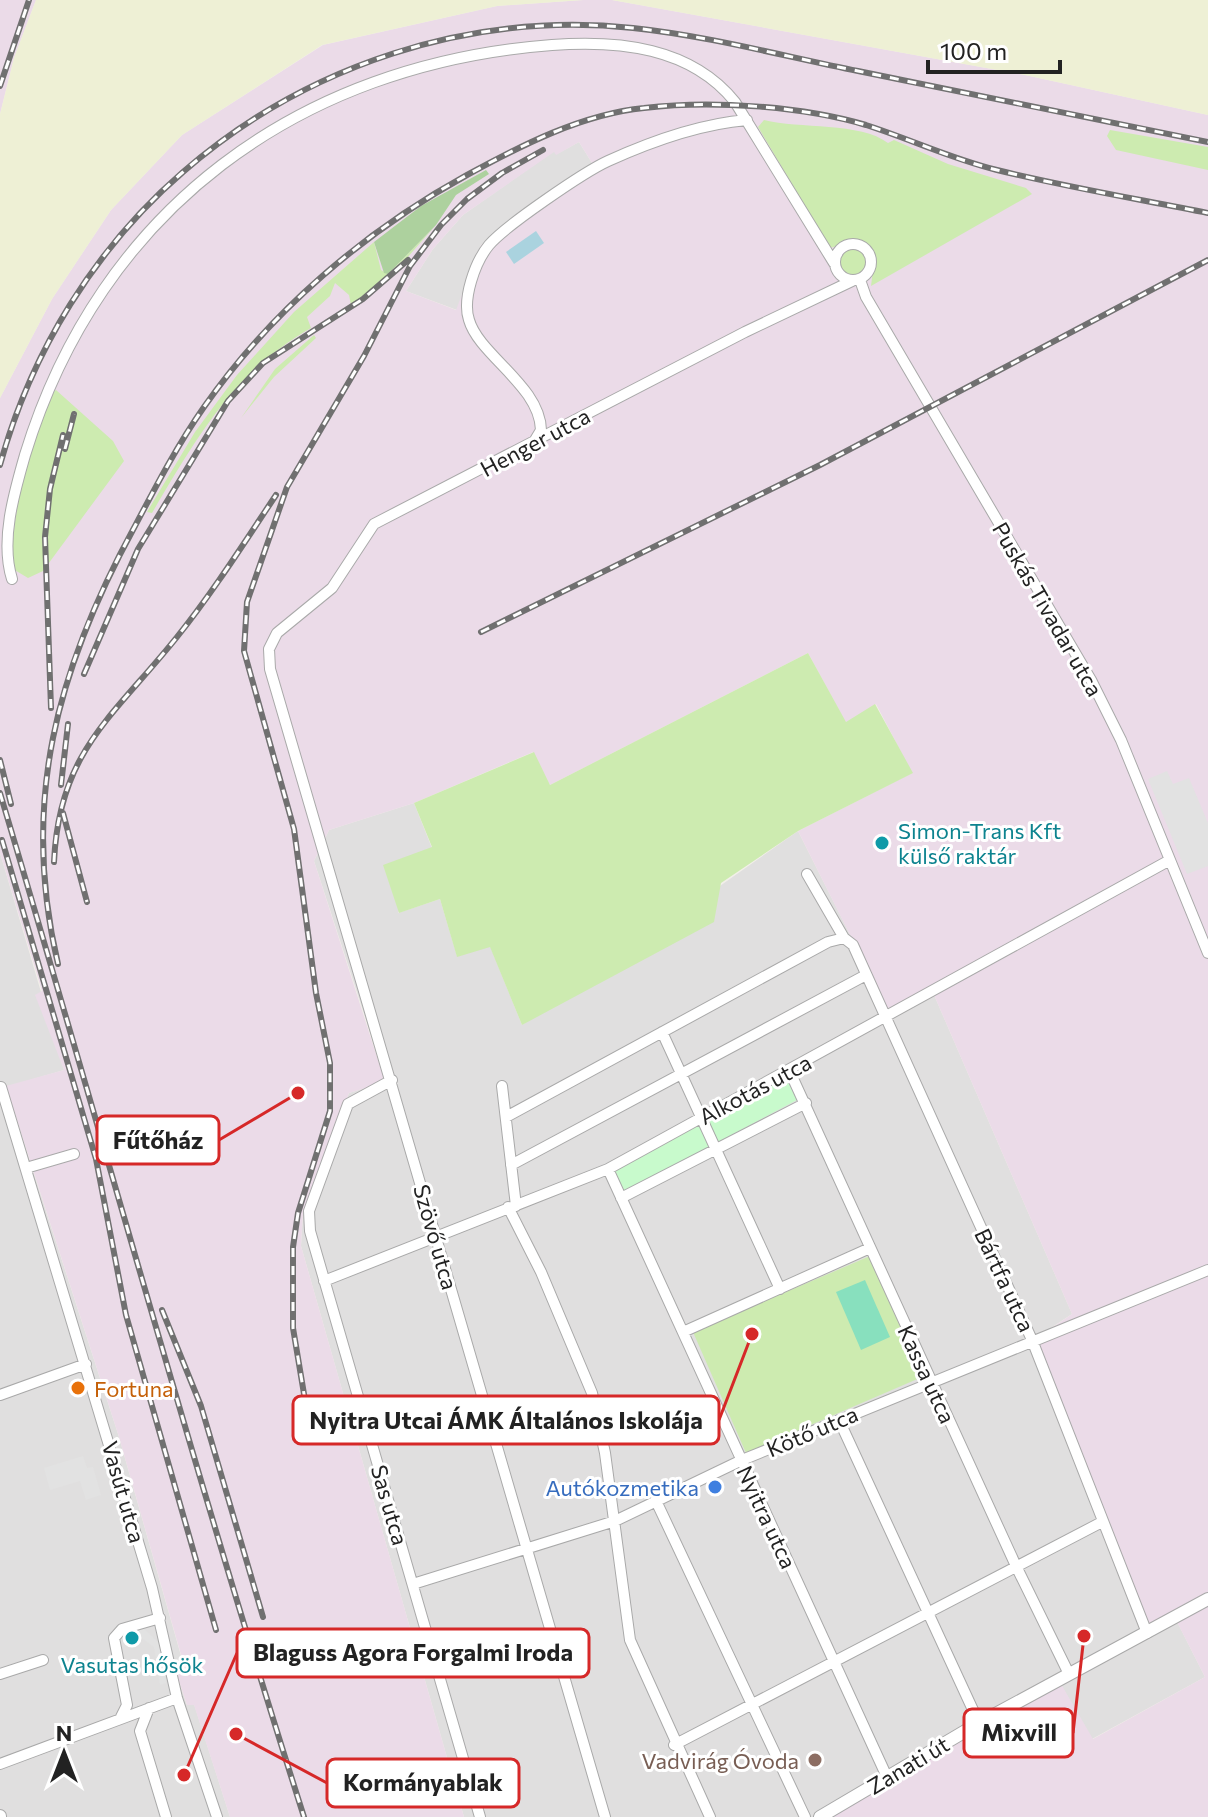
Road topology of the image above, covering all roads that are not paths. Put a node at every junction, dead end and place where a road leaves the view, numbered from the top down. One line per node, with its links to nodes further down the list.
1 (747, 120): 2 (street, Puskás Tivadar utca); 4 (street); 5 (street, Puskás Tivadar utca)
2 (834, 263): 3 (street, Puskás Tivadar utca); 3 (street, Puskás Tivadar utca)
3 (856, 281): 4 (street, Henger utca); 7 (street, Puskás Tivadar utca)
4 (534, 442): 6 (street, Henger utca)
5 (12, 579)
6 (268, 658): 16 (street, Szövő utca)
7 (1170, 860): 10 (street, Puskás Tivadar utca); 12 (street, Alkotás utca)
8 (807, 874): 9 (street, Bártfa utca)
9 (844, 938): 11 (street, Bártfa utca); 13 (street)
10 (1208, 953)
11 (866, 975): 12 (street, Bártfa utca); 15 (street)
12 (883, 1017): 14 (street, Alkotás utca); 35 (street, Bártfa utca)
13 (662, 1032): 15 (street); 20 (street)
14 (790, 1072): 19 (street, Kassa utca); 21 (street, Alkotás utca)
15 (681, 1074): 21 (street); 24 (street)
16 (392, 1080): 29 (street, Szövő utca); 32 (street, Sas utca)
17 (502, 1086): 20 (street)
18 (1, 1087): 25 (street, Vasút utca)
19 (806, 1103): 22 (street, Alkotás utca); 30 (street, Kassa utca)
20 (506, 1117): 24 (street)
21 (701, 1118): 22 (street); 26 (street, Alkotás utca)
22 (715, 1148): 27 (street, Alkotás utca); 33 (street)
23 (74, 1154): 25 (street)
24 (511, 1165): 28 (street)
25 (26, 1168): 36 (street, Vasút utca)
26 (608, 1169): 27 (street, Nyitra utca); 28 (street, Alkotás utca)
27 (621, 1198): 34 (street, Nyitra utca)
28 (512, 1207): 29 (street, Alkotás utca); 42 (street)
29 (435, 1235): 32 (street, Alkotás utca); 44 (street, Szövő utca)
30 (870, 1248): 33 (street); 37 (street, Kassa utca)
31 (1208, 1270): 35 (street, Kötő utca)
32 (324, 1281): 46 (street, Sas utca)
33 (780, 1289): 34 (street)
34 (683, 1332): 40 (street, Nyitra utca)
35 (1032, 1340): 37 (street, Kötő utca); 43 (street, Bártfa utca)
36 (86, 1364): 38 (street); 49 (street, Vasút utca)
37 (931, 1382): 39 (street, Kötő utca); 45 (street, Kassa utca)
38 (0, 1395)
39 (839, 1420): 40 (street, Kötő utca); 48 (street)
40 (742, 1460): 41 (street, Kötő utca); 52 (street, Nyitra utca)
41 (657, 1503): 42 (street, Kötő utca); 56 (street)
42 (615, 1521): 44 (street, Kötő utca); 61 (street)
43 (1102, 1522): 45 (street); 50 (street, Bártfa utca)
44 (527, 1550): 46 (street, Kötő utca); 67 (street, Szövő utca)
45 (1016, 1566): 48 (street); 54 (street, Kassa utca)
46 (413, 1584): 66 (street, Sas utca)
47 (1208, 1599): 50 (street, Zanati út)
48 (928, 1612): 52 (street); 59 (street)
49 (160, 1618): 55 (street, Vasút utca); 58 (street)
50 (1147, 1633): 54 (street, Zanati út)
51 (43, 1660): 53 (street)
52 (834, 1661): 56 (street); 63 (street, Nyitra utca)
53 (0, 1674)
54 (1069, 1674): 59 (street, Zanati út)
55 (177, 1698): 57 (street); 65 (street, Vasút utca)
56 (751, 1704): 61 (street); 69 (street)
57 (149, 1708): 58 (street); 60 (street)
58 (121, 1718): 60 (street); 62 (street)
59 (979, 1723): 63 (street, Zanati út)
60 (140, 1731): 64 (street)
61 (674, 1745): 68 (street)
62 (0, 1764)
63 (887, 1777): 70 (street, Zanati út)
64 (166, 1817)
65 (217, 1817)
66 (480, 1817)
67 (605, 1817)
68 (710, 1817)
69 (805, 1817)
70 (820, 1817)

